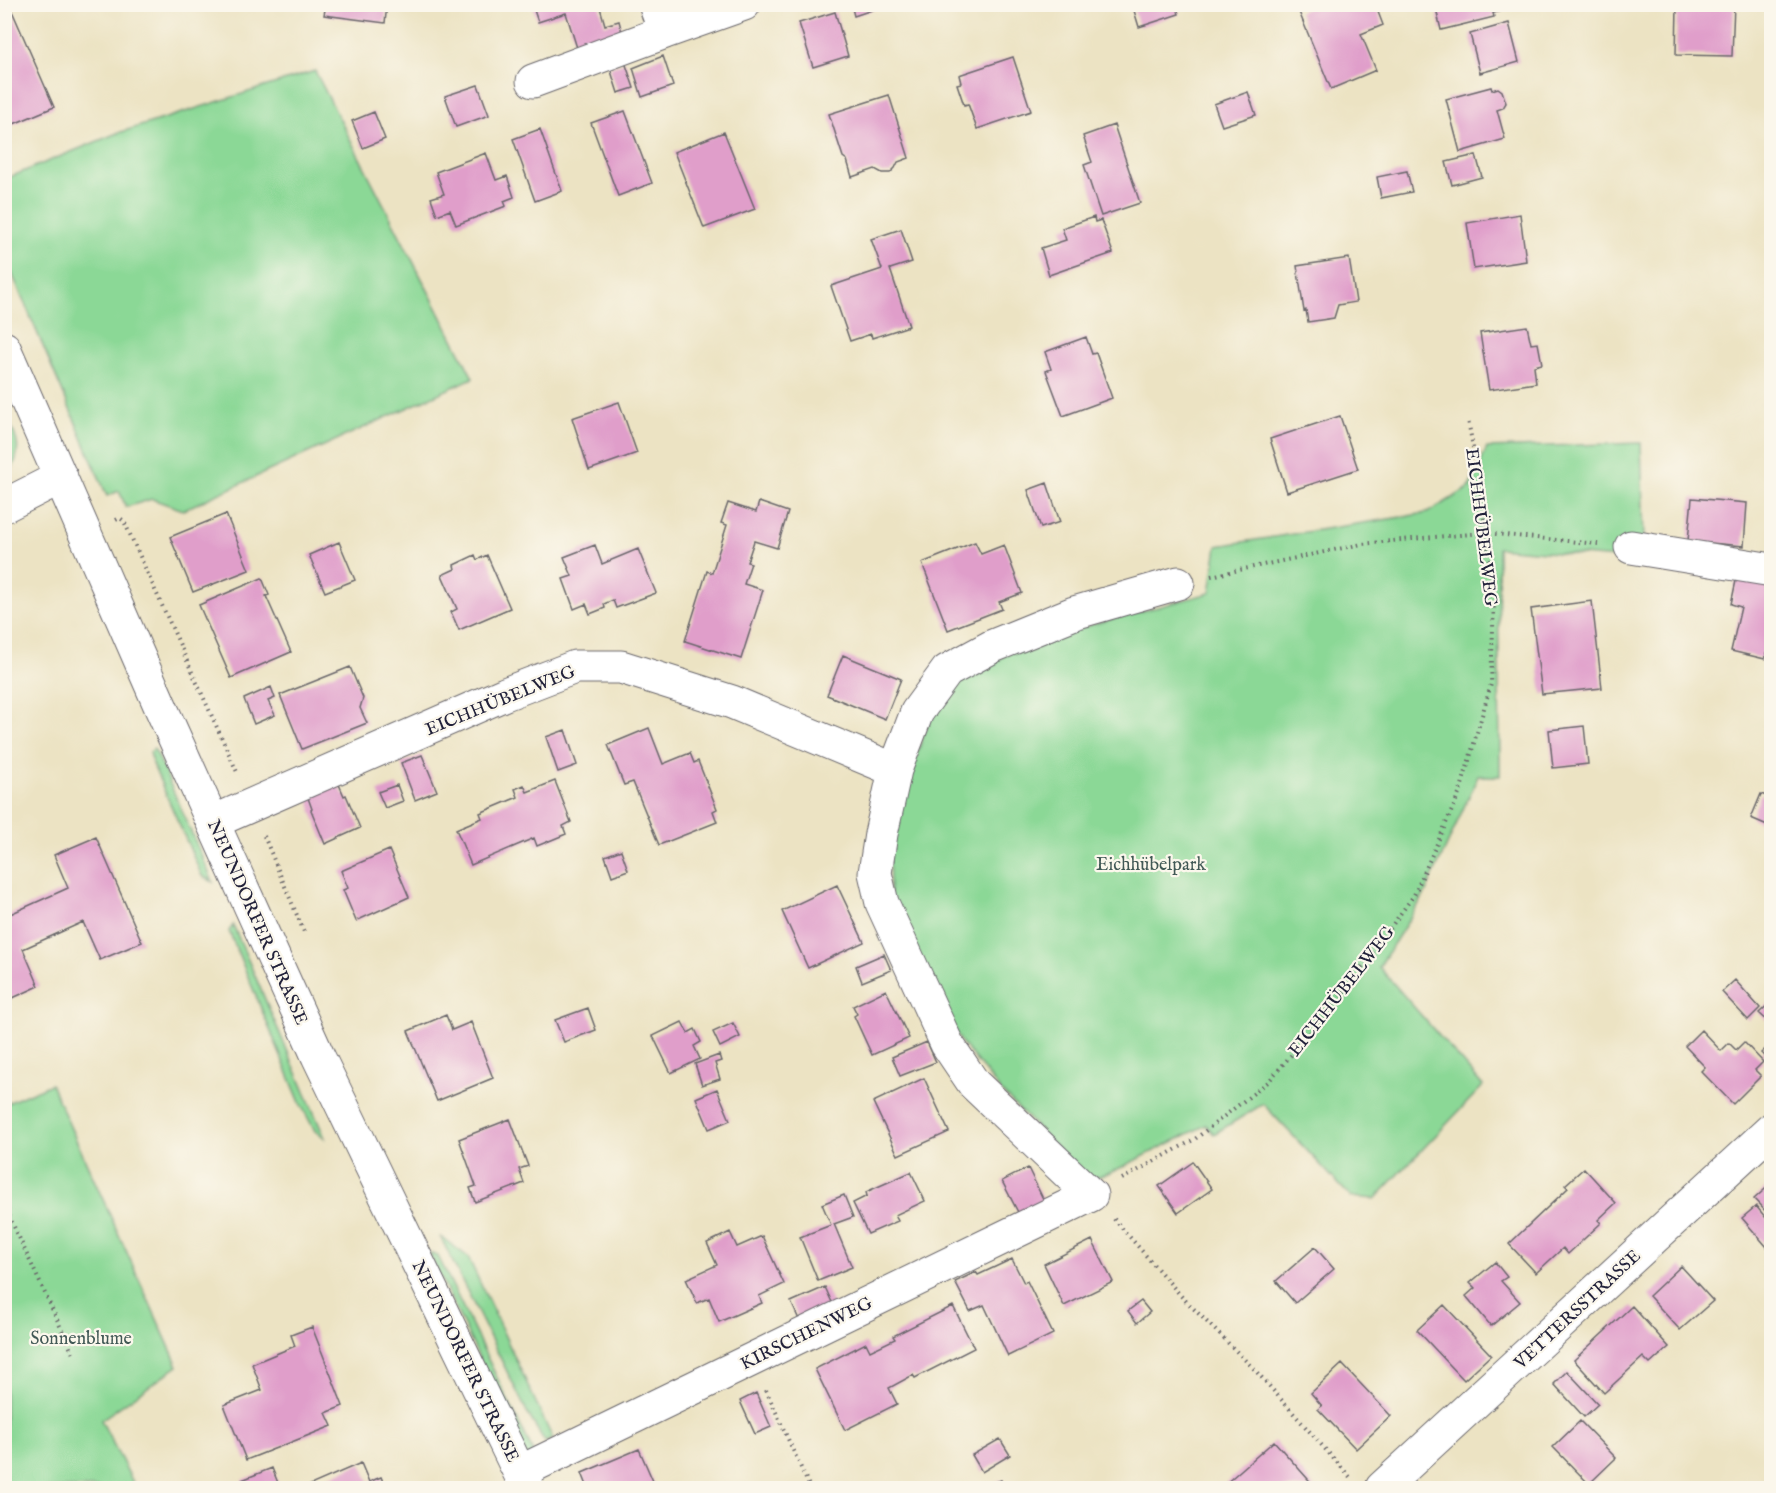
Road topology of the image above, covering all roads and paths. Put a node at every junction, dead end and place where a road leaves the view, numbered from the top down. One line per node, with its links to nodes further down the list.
1 (744, 4): 2 (street)
2 (660, 18): 3 (street)
3 (533, 81)
4 (4, 348): 6 (street, NEUNDORFER STRASSE)
5 (1468, 420): 9 (path, EICHHÜBELWEG)
6 (61, 477): 7 (street); 15 (street, NEUNDORFER STRASSE)
7 (4, 506)
8 (107, 523): 14 (path)
9 (1485, 533): 10 (path); 12 (path); 17 (path, EICHHÜBELWEG)
10 (1631, 547): 11 (street)
11 (1772, 570)
12 (1178, 583): 13 (street)
13 (895, 770): 14 (street, EICHHÜBELWEG); 17 (street)
14 (251, 806): 15 (street, EICHHÜBELWEG)
15 (213, 822): 21 (street, NEUNDORFER STRASSE)
16 (1772, 1129): 22 (street, VETTERSSTRASSE)
17 (1091, 1195): 20 (street, KIRSCHENWEG); 22 (path)
18 (4, 1205): 19 (path)
19 (74, 1356)
20 (753, 1359): 21 (street, KIRSCHENWEG); 23 (path)
21 (524, 1480)
22 (1367, 1484)
23 (810, 1488)

